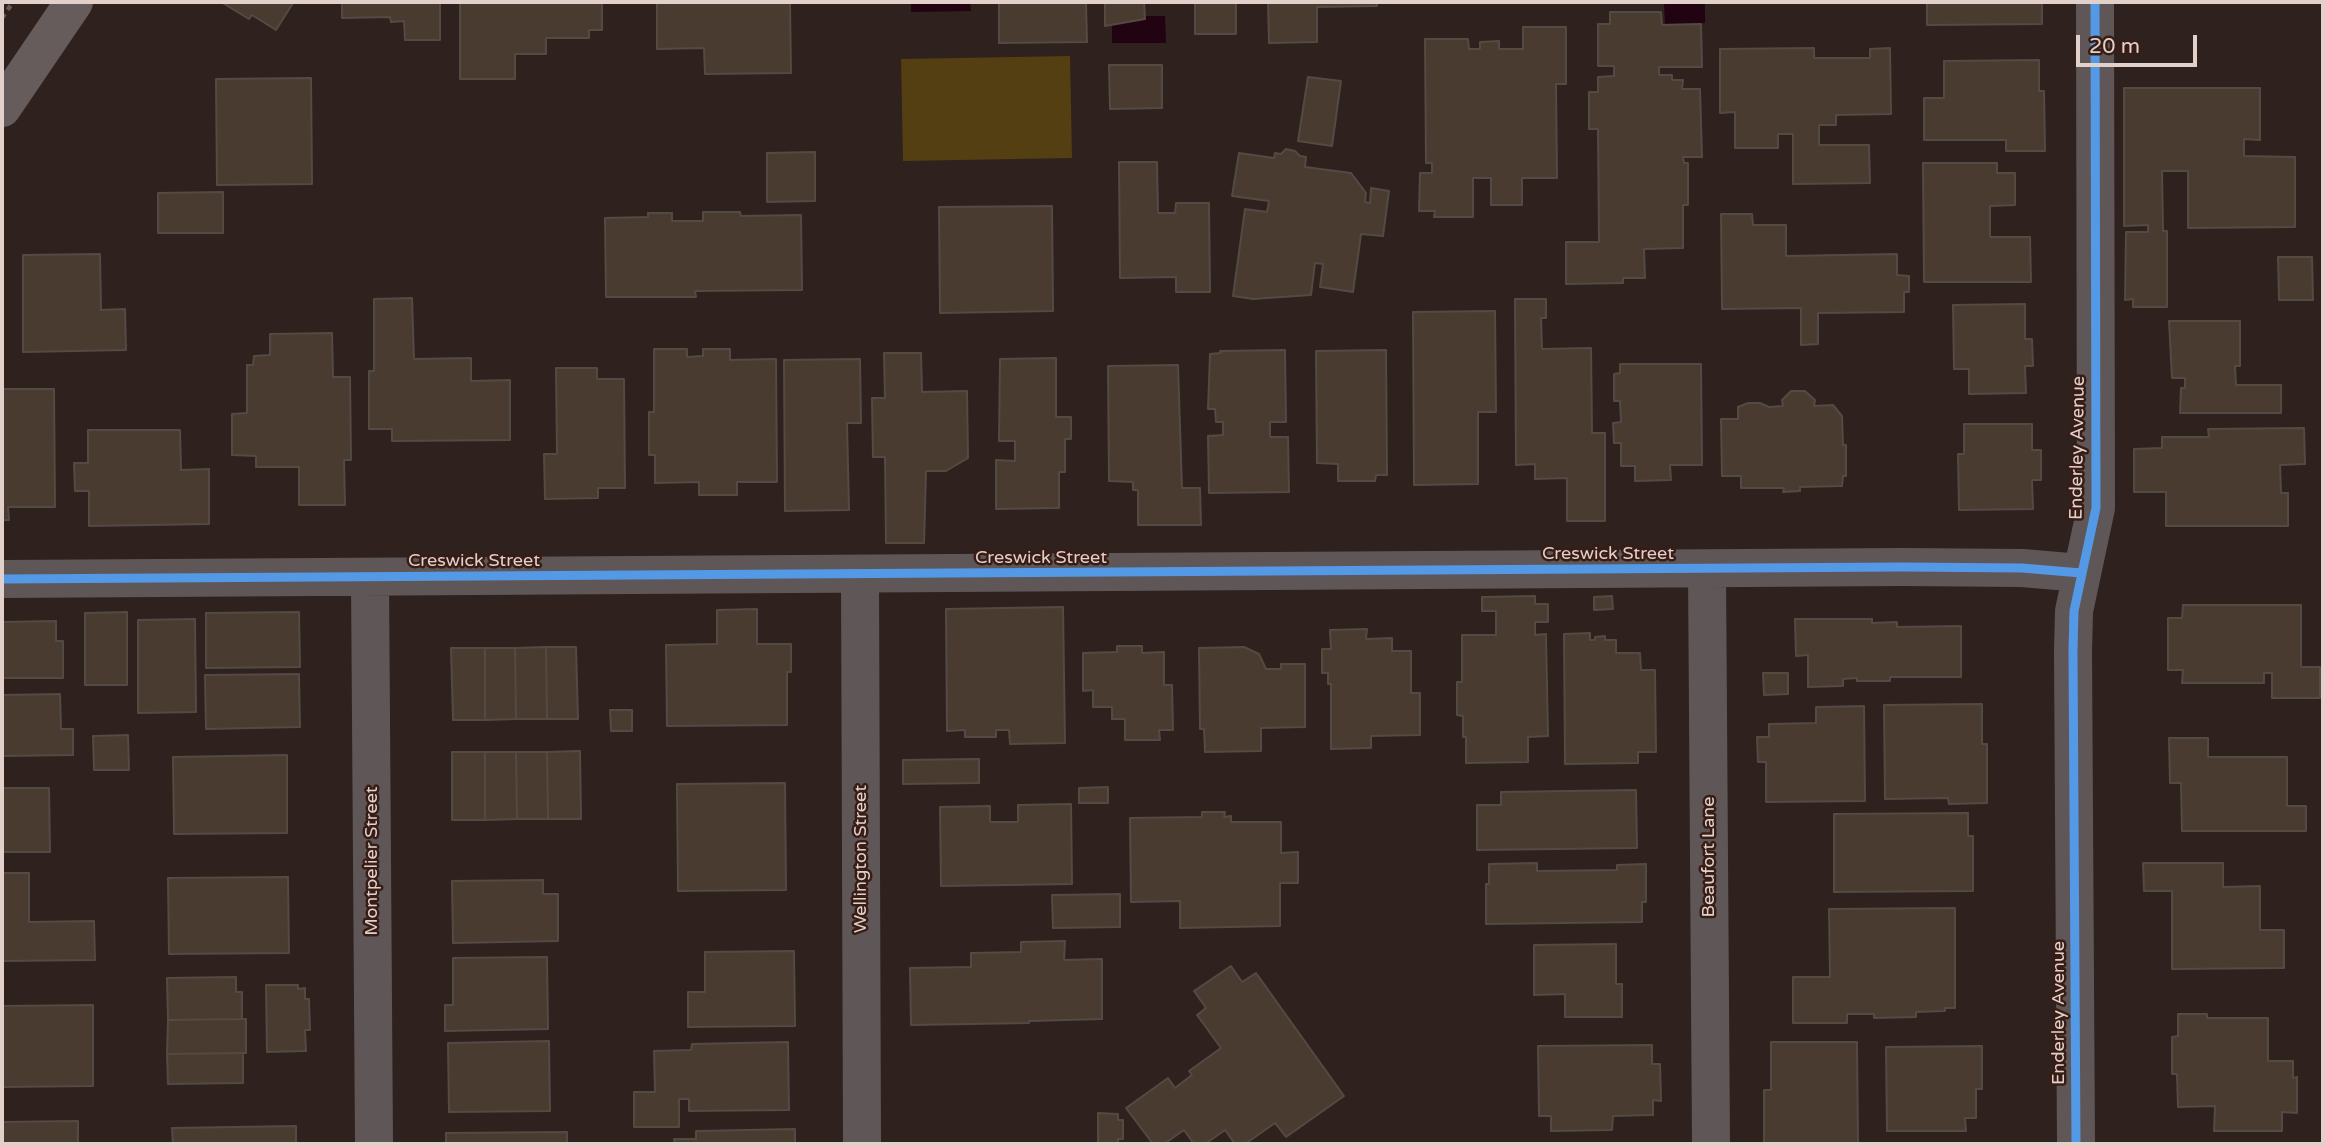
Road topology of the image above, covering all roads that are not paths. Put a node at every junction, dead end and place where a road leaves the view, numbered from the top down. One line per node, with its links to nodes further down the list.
1 (74, 2): 3 (highway)
2 (2095, 2): 5 (street, Enderley Avenue)
3 (2, 108)
4 (1707, 569): 5 (street, Creswick Street); 6 (street, Creswick Street); 11 (street, Beaufort Lane)
5 (2081, 573): 12 (street, Enderley Avenue)
6 (860, 575): 7 (street, Creswick Street); 10 (street, Wellington Street)
7 (370, 578): 8 (street, Creswick Street); 9 (street, Montpelier Street)
8 (2, 579)
9 (374, 1144)
10 (862, 1144)
11 (1711, 1144)
12 (2076, 1144)

